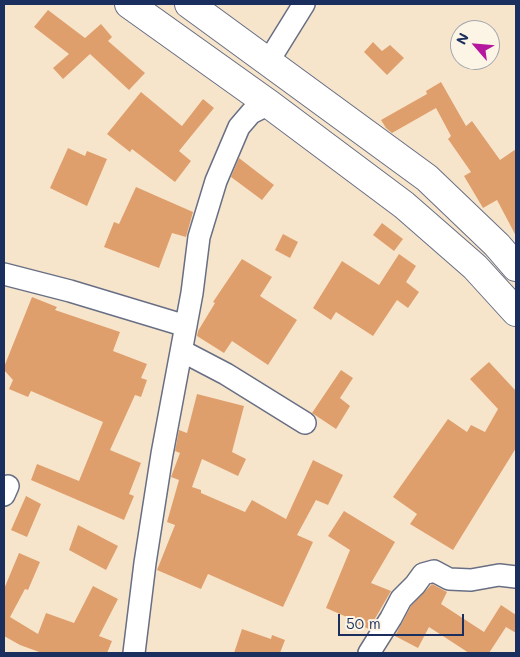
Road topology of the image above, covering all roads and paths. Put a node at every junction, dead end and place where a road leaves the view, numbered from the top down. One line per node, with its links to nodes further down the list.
1 (129, 4): 5 (highway)
2 (189, 4): 4 (highway)
3 (304, 4): 4 (street)
4 (268, 62): 6 (highway)
5 (269, 104): 8 (highway); 9 (street)
6 (516, 267)
7 (4, 274): 9 (street)
8 (516, 312)
9 (186, 326): 10 (street)
10 (182, 351): 11 (street); 13 (street)
11 (305, 423)
12 (516, 577): 14 (street)
13 (134, 653)
14 (369, 653)

